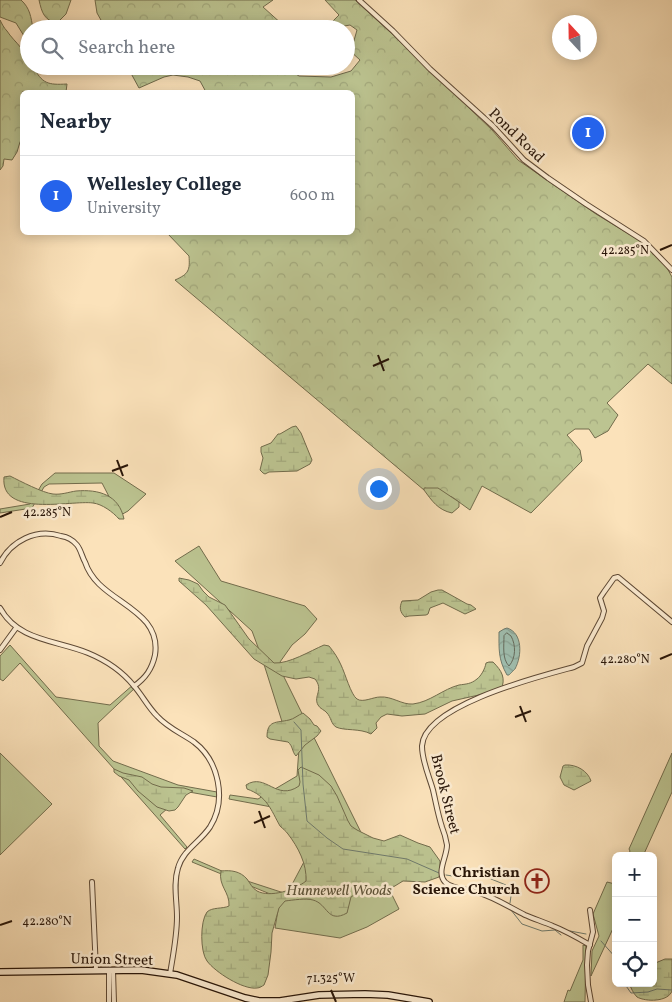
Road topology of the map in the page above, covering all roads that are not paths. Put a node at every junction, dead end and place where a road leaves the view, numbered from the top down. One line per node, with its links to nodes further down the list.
1 (359, 0): 2 (street, Pond Road)
2 (672, 270)
3 (0, 563): 8 (street)
4 (0, 608): 6 (street)
5 (672, 622): 11 (street, Brook Street)
6 (16, 628): 7 (street); 8 (street)
7 (0, 650)
8 (134, 686): 15 (street)
9 (92, 882): 12 (street)
10 (590, 910): 11 (street)
11 (590, 945): 19 (street)
12 (96, 970): 13 (street, Union Street); 14 (street, Union Street)
13 (111, 970): 15 (street, Union Street); 16 (street); 17 (street)
14 (0, 972)
15 (170, 974): 18 (street, Union Street)
16 (109, 1002)
17 (114, 1002)
18 (429, 1002)
19 (591, 1002)

